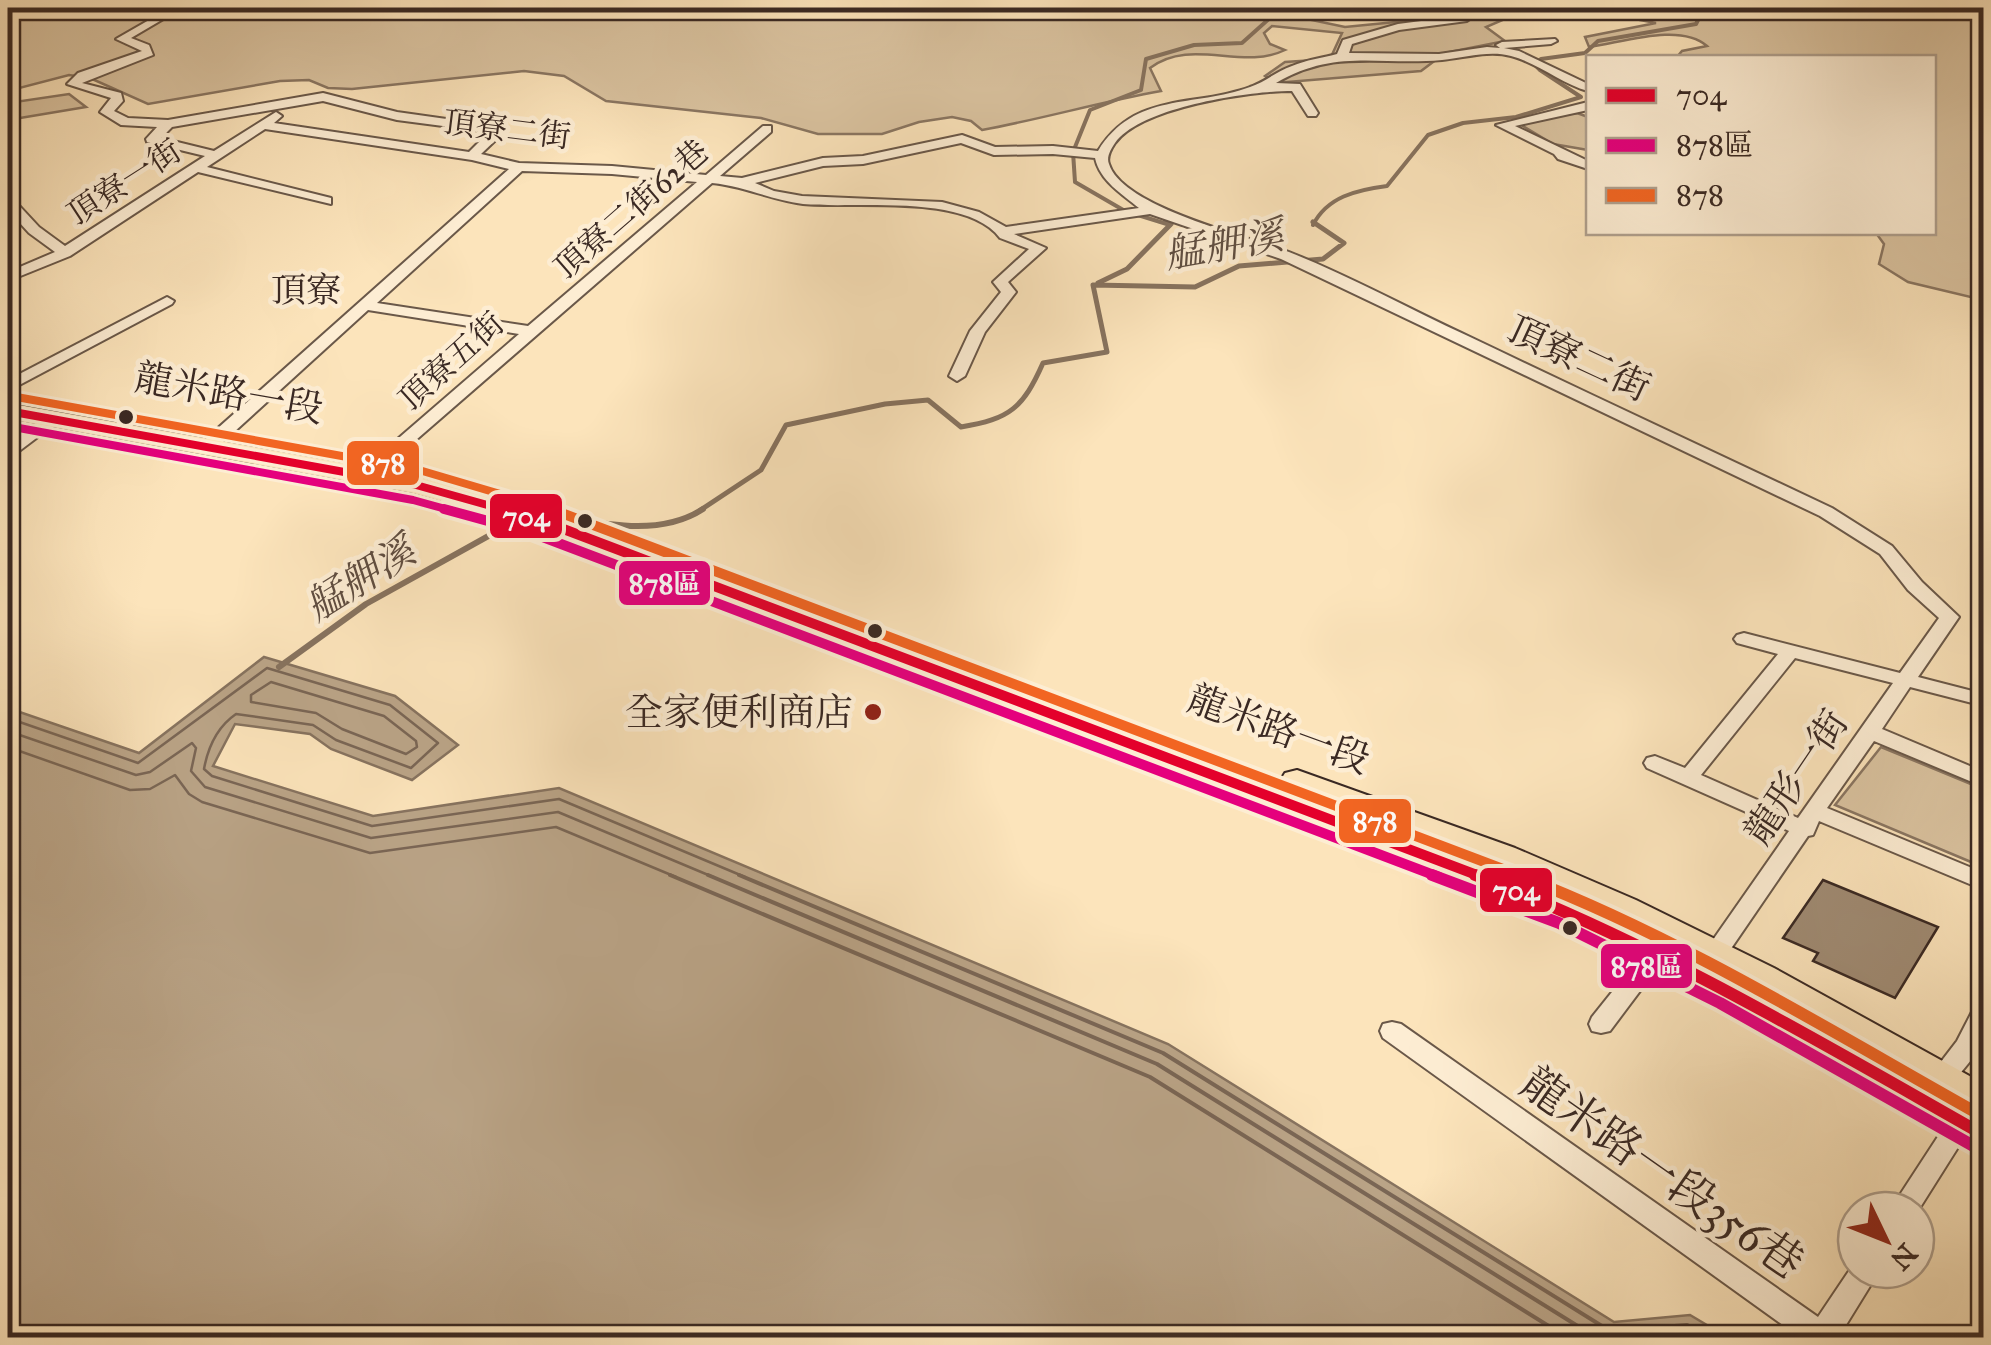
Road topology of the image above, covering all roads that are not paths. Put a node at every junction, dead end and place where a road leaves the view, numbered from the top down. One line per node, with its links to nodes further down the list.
1 (177, 8): 11 (street, 頂寮一街)
2 (1480, 8): 5 (street)
3 (1551, 41): 4 (street)
4 (1461, 51): 5 (street); 6 (street)
5 (1342, 56): 7 (street)
6 (1586, 87)
7 (1250, 91): 10 (street); 14 (street)
8 (289, 106): 11 (street, 頂寮一街); 12 (street, 頂寮一街); 15 (street, 頂寮一街)
9 (1586, 106): 17 (street)
10 (1312, 114)
11 (168, 124): 16 (street, 頂寮一街)
12 (266, 125): 15 (street, 頂寮二街); 16 (street, 頂寮一街)
13 (767, 130): 20 (street, 頂寮二街62巷)
14 (1095, 155): 21 (street, 頂寮二街); 24 (street, 頂寮二街)
15 (472, 156): 18 (street, 頂寮二街)
16 (216, 157): 19 (street, 頂寮一街)
17 (1586, 164)
18 (519, 167): 20 (street, 頂寮二街); 29 (street)
19 (197, 168): 22 (street); 26 (street, 頂寮一街)
20 (705, 179): 21 (street, 頂寮二街); 30 (street, 頂寮二街62巷)
21 (742, 182): 25 (street, 頂寮二街)
22 (326, 200)
23 (8, 202): 26 (street)
24 (1151, 210): 25 (street, 頂寮二街); 40 (street, 頂寮二街)
25 (1004, 231): 31 (street, 頂寮二街)
26 (65, 253): 27 (street, 頂寮一街)
27 (8, 278)
28 (167, 301): 32 (street)
29 (362, 306): 30 (street, 頂寮五街); 36 (street)
30 (531, 331): 38 (street, 頂寮五街)
31 (957, 376)
32 (8, 386)
33 (8, 397): 36 (main road, 龍米路一段)
34 (8, 412): 35 (main road, 龍米路一段)
35 (50, 420): 36 (main road, 龍米路一段); 37 (street)
36 (214, 441): 38 (main road, 龍米路一段); 39 (main road, 龍米路一段)
37 (8, 450)
38 (380, 462): 39 (main road, 龍米路一段)
39 (534, 511): 51 (main road, 龍米路一段); 52 (main road, 龍米路一段)
40 (1949, 616): 43 (street, 龍形一街)
41 (1744, 639): 42 (street)
42 (1789, 653): 43 (street); 47 (street)
43 (1906, 678): 44 (street); 45 (street, 龍形一街)
44 (1984, 700)
45 (1868, 731): 48 (street); 49 (street, 龍形一街)
46 (1655, 764): 47 (street)
47 (1688, 778): 49 (street)
48 (1984, 780)
49 (1810, 821): 50 (street); 52 (street, 龍形一街)
50 (1984, 882)
51 (1656, 953): 52 (main road, 龍米路一段); 54 (street)
52 (1708, 964): 56 (main road, 龍米路一段); 57 (main road, 龍米路一段)
53 (1984, 1012): 56 (street)
54 (1601, 1024)
55 (1392, 1031): 60 (street, 龍米路一段356巷)
56 (1940, 1080): 57 (main road, 龍米路一段)
57 (1976, 1121): 58 (street)
58 (1920, 1190)
59 (1852, 1290): 60 (street, 龍米路一段356巷)
60 (1823, 1336)

